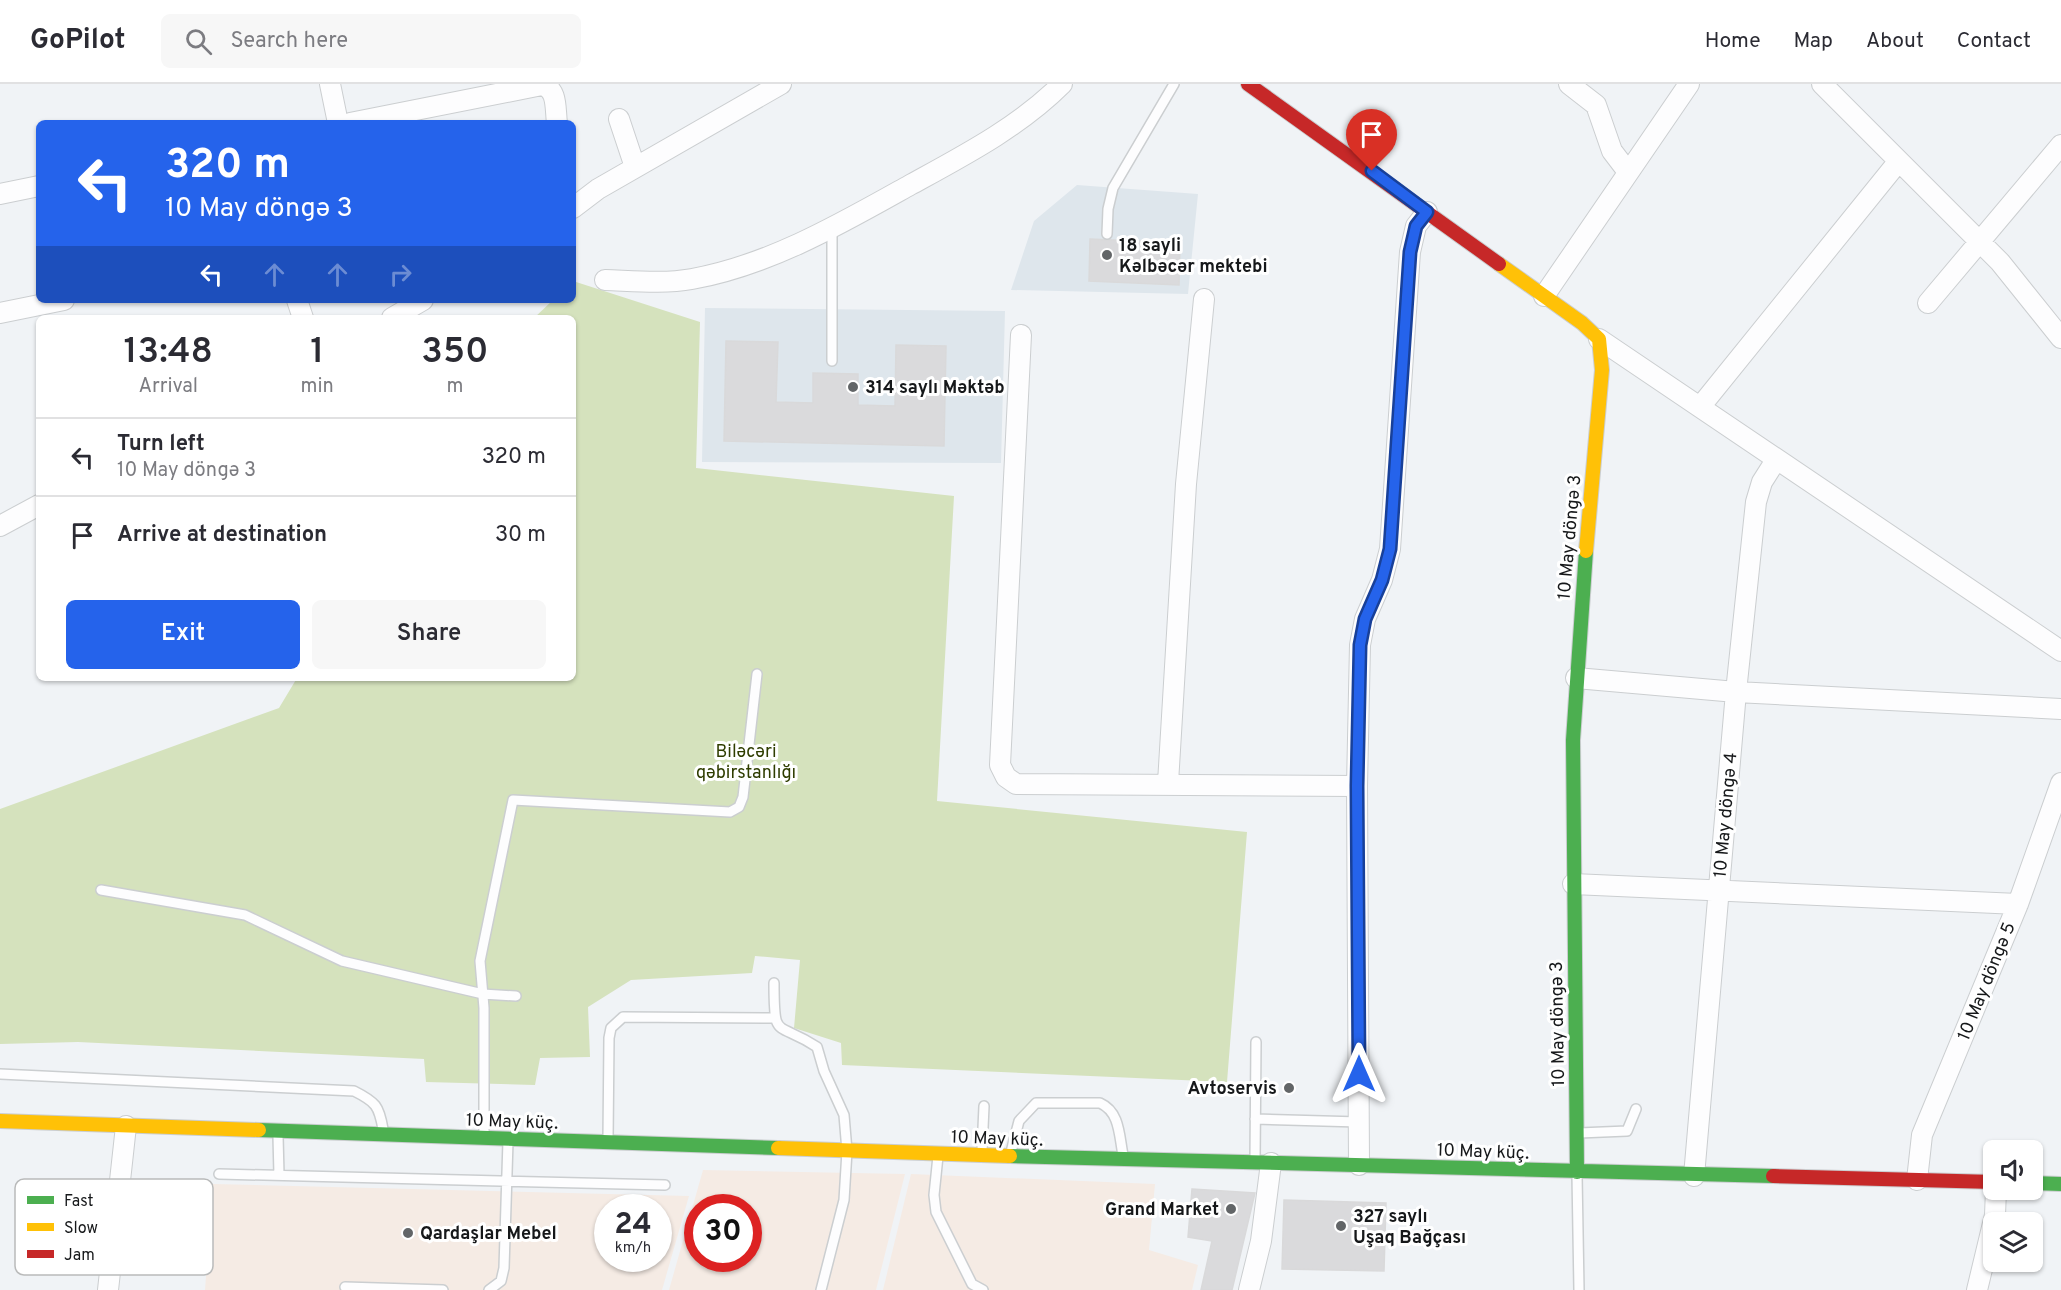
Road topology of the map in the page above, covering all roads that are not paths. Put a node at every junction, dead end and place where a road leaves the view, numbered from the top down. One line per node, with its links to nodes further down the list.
1 (330, 84): 12 (street)
2 (781, 84): 17 (street)
3 (1062, 84): 23 (street)
4 (1174, 84): 24 (lane)
5 (1248, 84): 22 (main road)
6 (1569, 84): 18 (street)
7 (1689, 84): 18 (street)
8 (1822, 84): 16 (street)
9 (534, 85): 10 (street); 14 (street)
10 (471, 92): 13 (street)
11 (619, 119): 17 (street)
12 (337, 120)
13 (362, 120)
14 (557, 120)
15 (2061, 145): 25 (street)
16 (1898, 162): 25 (street); 38 (street)
17 (635, 167): 21 (street)
18 (1628, 172): 27 (street)
19 (36, 187): 20 (street)
20 (0, 194)
21 (576, 206)
22 (1427, 212): 27 (main road); 49 (street)
23 (832, 229): 26 (street); 37 (lane)
24 (1107, 234)
25 (1981, 241): 31 (street); 35 (street)
26 (605, 280)
27 (1544, 296): 36 (main road)
28 (1204, 298): 47 (street)
29 (50, 303): 32 (street)
30 (418, 303): 33 (street)
31 (1928, 303)
32 (0, 314)
33 (397, 315)
34 (1021, 335): 47 (street)
35 (2061, 338)
36 (1599, 339): 38 (street); 44 (main road, 10 May döngə 3)
37 (832, 361)
38 (1700, 407): 39 (street)
39 (1776, 460): 42 (street); 45 (street, 10 May döngə 4)
40 (36, 507): 41 (street)
41 (0, 526)
42 (2061, 651)
43 (757, 674): 55 (lane)
44 (1576, 678): 45 (street); 50 (main road, 10 May döngə 3)
45 (1736, 692): 46 (street); 51 (street, 10 May döngə 4)
46 (2061, 709)
47 (1168, 783): 49 (street)
48 (2061, 783): 53 (street, 10 May döngə 5)
49 (1357, 786): 64 (street)
50 (1573, 884): 51 (street); 67 (main road, 10 May döngə 3)
51 (1719, 888): 53 (street); 82 (street, 10 May döngə 4)
52 (101, 890): 55 (lane)
53 (2018, 904): 84 (street, 10 May döngə 5)
54 (774, 983): 57 (lane)
55 (483, 994): 56 (lane); 69 (lane)
56 (516, 996)
57 (774, 1018): 71 (lane); 72 (lane)
58 (1256, 1042): 62 (lane)
59 (0, 1074): 68 (lane)
60 (984, 1106): 74 (lane)
61 (1636, 1109): 67 (lane)
62 (1255, 1119): 64 (lane); 77 (lane)
63 (0, 1121): 65 (main road, 10 May küç.)
64 (1359, 1122): 78 (street)
65 (126, 1126): 66 (main road, 10 May küç.); 83 (street)
66 (278, 1131): 68 (main road, 10 May küç.); 81 (lane)
67 (1576, 1133): 79 (main road, 10 May döngə 3)
68 (384, 1135): 69 (main road, 10 May küç.)
69 (484, 1138): 70 (main road, 10 May küç.)
70 (508, 1139): 71 (main road, 10 May küç.); 85 (lane)
71 (608, 1142): 72 (main road, 10 May küç.)
72 (847, 1151): 73 (main road, 10 May küç.); 96 (lane)
73 (939, 1154): 74 (main road, 10 May küç.); 97 (lane)
74 (982, 1155): 75 (main road, 10 May küç.)
75 (1010, 1156): 76 (main road, 10 May küç.); 76 (lane)
76 (1124, 1160): 77 (main road, 10 May küç.)
77 (1263, 1163): 78 (main road, 10 May küç.); 98 (street)
78 (1359, 1165): 79 (main road, 10 May küç.)
79 (1577, 1172): 82 (main road, 10 May küç.); 99 (lane)
80 (219, 1173): 81 (lane)
81 (279, 1175): 85 (lane)
82 (1694, 1176): 84 (main road, 10 May küç.)
83 (120, 1179)
84 (1917, 1180): 86 (main road, 10 May küç.)
85 (506, 1182): 89 (lane); 95 (lane)
86 (1983, 1182)
87 (2043, 1183): 88 (main road)
88 (2061, 1184)
89 (665, 1185)
90 (1996, 1200): 100 (street)
91 (110, 1275): 93 (street)
92 (345, 1287): 94 (lane)
93 (108, 1290)
94 (443, 1290)
95 (489, 1290)
96 (821, 1290)
97 (983, 1290)
98 (1249, 1290)
99 (1579, 1290)
100 (1977, 1290)

